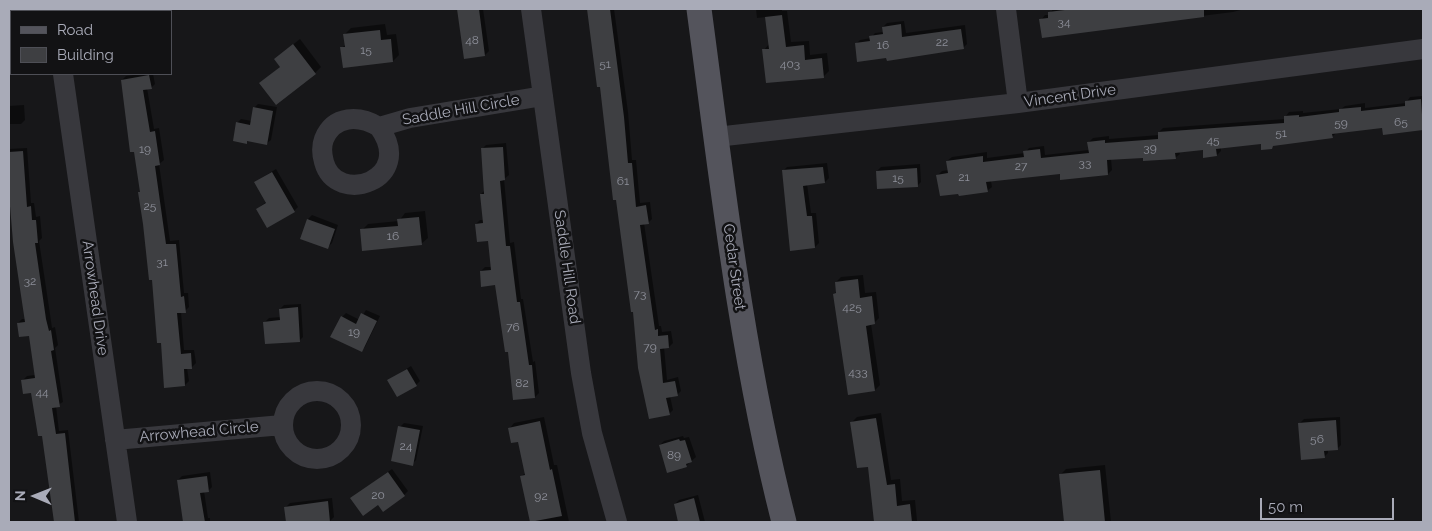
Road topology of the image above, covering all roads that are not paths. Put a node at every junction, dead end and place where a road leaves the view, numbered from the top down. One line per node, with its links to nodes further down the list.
1 (531, 9): 6 (street, Saddle Hill Road)
2 (699, 9): 9 (main road, Cedar Street)
3 (1006, 9): 7 (street)
4 (1423, 49): 7 (street, Vincent Drive)
5 (63, 75): 11 (street, Arrowhead Drive)
6 (543, 96): 8 (street, Saddle Hill Circle); 13 (street, Saddle Hill Road)
7 (1018, 103): 9 (street, Vincent Drive)
8 (378, 127)
9 (716, 137): 14 (main road, Cedar Street)
10 (282, 425): 11 (street, Arrowhead Circle)
11 (115, 440): 12 (street, Arrowhead Drive)
12 (127, 522)
13 (617, 522)
14 (784, 522)

